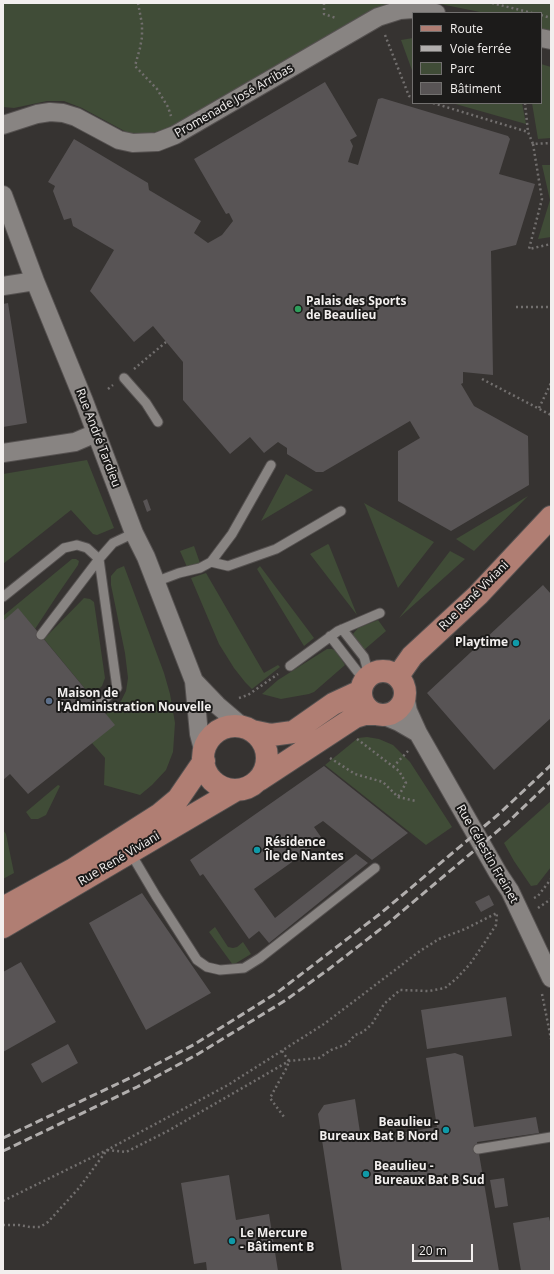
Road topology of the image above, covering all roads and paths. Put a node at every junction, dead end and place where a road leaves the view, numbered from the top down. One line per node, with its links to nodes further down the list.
1 (138, 3): 12 (path)
2 (492, 3): 3 (path)
3 (499, 4): 5 (path)
4 (430, 12): 12 (street, Promenade José Arribas)
5 (528, 12)
6 (385, 33): 7 (path)
7 (412, 97)
8 (436, 104): 11 (path)
9 (525, 104): 11 (path)
10 (3, 125): 12 (street, Promenade José Arribas)
11 (528, 132): 14 (path)
12 (175, 135)
13 (551, 143): 14 (path)
14 (533, 144): 16 (path)
15 (3, 195): 17 (street, Rue André Tardieu)
16 (551, 244)
17 (35, 281): 18 (street); 29 (street, Rue André Tardieu)
18 (3, 286)
19 (516, 307): 20 (path)
20 (551, 307)
21 (166, 342): 22 (path)
22 (131, 371)
23 (124, 378): 28 (lane)
24 (482, 379): 26 (path)
25 (551, 383): 26 (path)
26 (539, 408): 27 (path)
27 (551, 415)
28 (158, 422)
29 (96, 433): 30 (street); 34 (street, Rue André Tardieu)
30 (3, 453)
31 (271, 465): 36 (lane)
32 (341, 511): 36 (lane)
33 (551, 517): 46 (main road, Rue René Viviani)
34 (134, 532): 35 (lane); 37 (street, Rue André Tardieu)
35 (99, 559): 38 (lane); 41 (lane); 48 (lane)
36 (211, 562): 37 (lane)
37 (155, 582): 44 (street, Rue André Tardieu)
38 (3, 597)
39 (380, 612): 40 (lane)
40 (342, 629): 42 (lane); 45 (lane)
41 (41, 635)
42 (330, 636): 43 (lane); 45 (lane)
43 (290, 666): 47 (path)
44 (194, 681): 50 (street, Rue André Tardieu); 55 (street, Rue André Tardieu)
45 (365, 682): 46 (main road); 49 (main road); 50 (main road)
46 (401, 686): 49 (main road); 51 (street, Rue Célestin Freinet)
47 (234, 700)
48 (98, 705)
49 (379, 715): 51 (street); 57 (main road)
50 (248, 729): 55 (main road); 57 (main road)
51 (418, 733): 69 (street, Rue Célestin Freinet)
52 (352, 735): 56 (path)
53 (409, 749): 56 (path)
54 (325, 755): 59 (path)
55 (204, 757): 58 (main road); 64 (main road, Rue René Viviani)
56 (393, 766): 59 (path)
57 (259, 780): 58 (main road)
58 (236, 790): 61 (main road, Rue René Viviani)
59 (398, 797): 60 (path)
60 (416, 801)
61 (130, 852): 62 (lane); 68 (main road, Rue René Viviani)
62 (375, 868)
63 (551, 899): 65 (path)
64 (3, 908)
65 (538, 908)
66 (500, 911): 67 (path)
67 (497, 913): 70 (path); 71 (path)
68 (3, 927)
69 (551, 978)
70 (282, 1051): 71 (path); 75 (path)
71 (289, 1061): 72 (path); 75 (path)
72 (284, 1117)
73 (551, 1137): 74 (lane)
74 (478, 1149)
75 (107, 1150): 76 (path); 77 (path)
76 (3, 1201)
77 (3, 1225)

